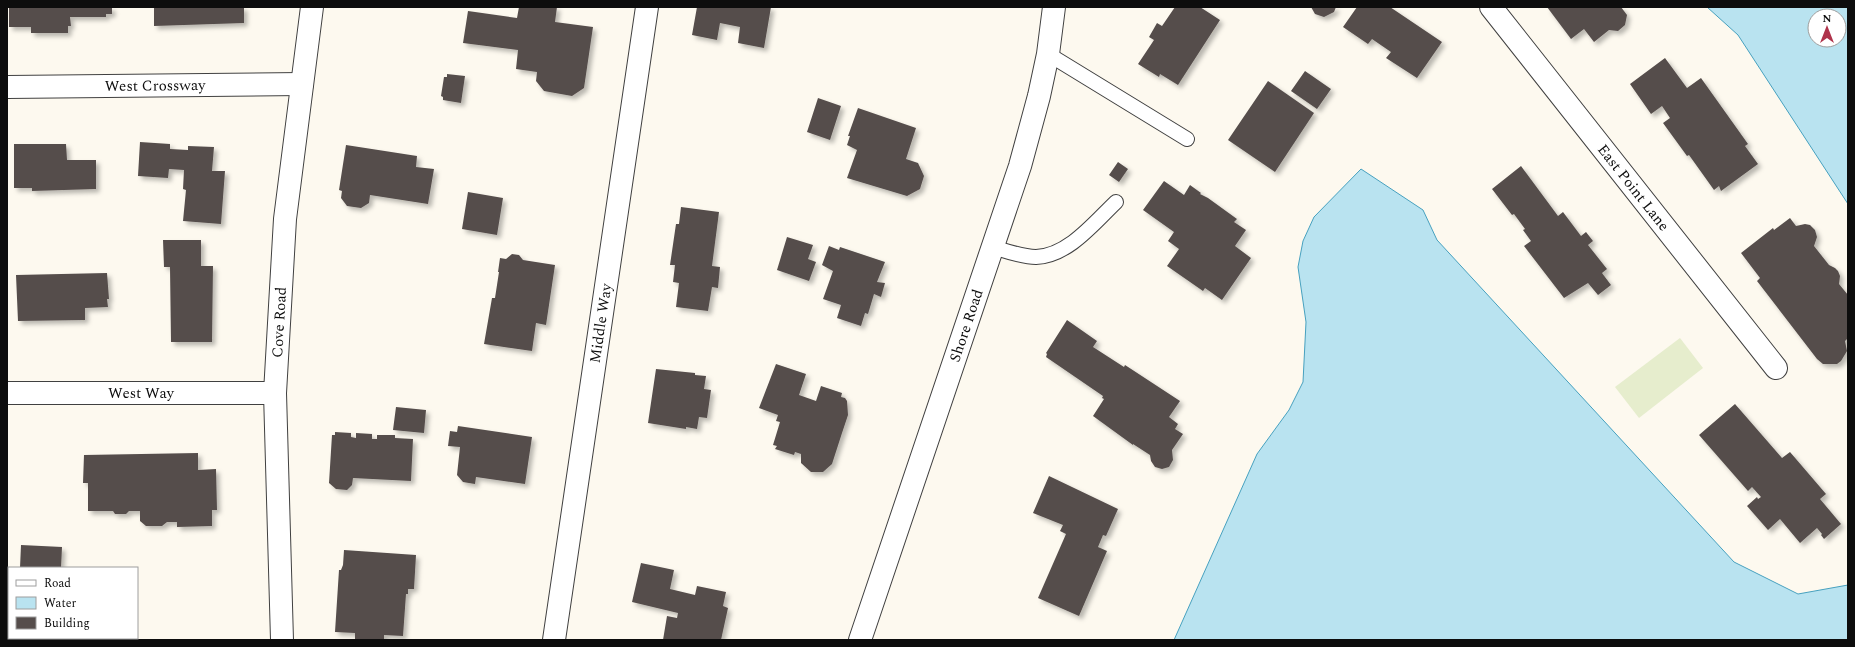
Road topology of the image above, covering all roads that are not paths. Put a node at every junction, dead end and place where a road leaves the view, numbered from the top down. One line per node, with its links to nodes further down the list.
1 (312, 7): 6 (street, Cove Road)
2 (647, 7): 15 (street, Middle Way)
3 (1054, 7): 5 (street, Shore Road)
4 (1492, 7): 11 (street, East Point Lane)
5 (1048, 54): 8 (lane); 10 (street, Shore Road)
6 (302, 84): 7 (street, West Crossway); 13 (street, Cove Road)
7 (7, 87)
8 (1187, 139)
9 (1116, 202): 10 (lane)
10 (993, 247): 16 (street, Shore Road)
11 (1776, 368)
12 (7, 393): 13 (street, West Way)
13 (276, 393): 14 (street, Cove Road)
14 (282, 640)
15 (554, 640)
16 (860, 640)

